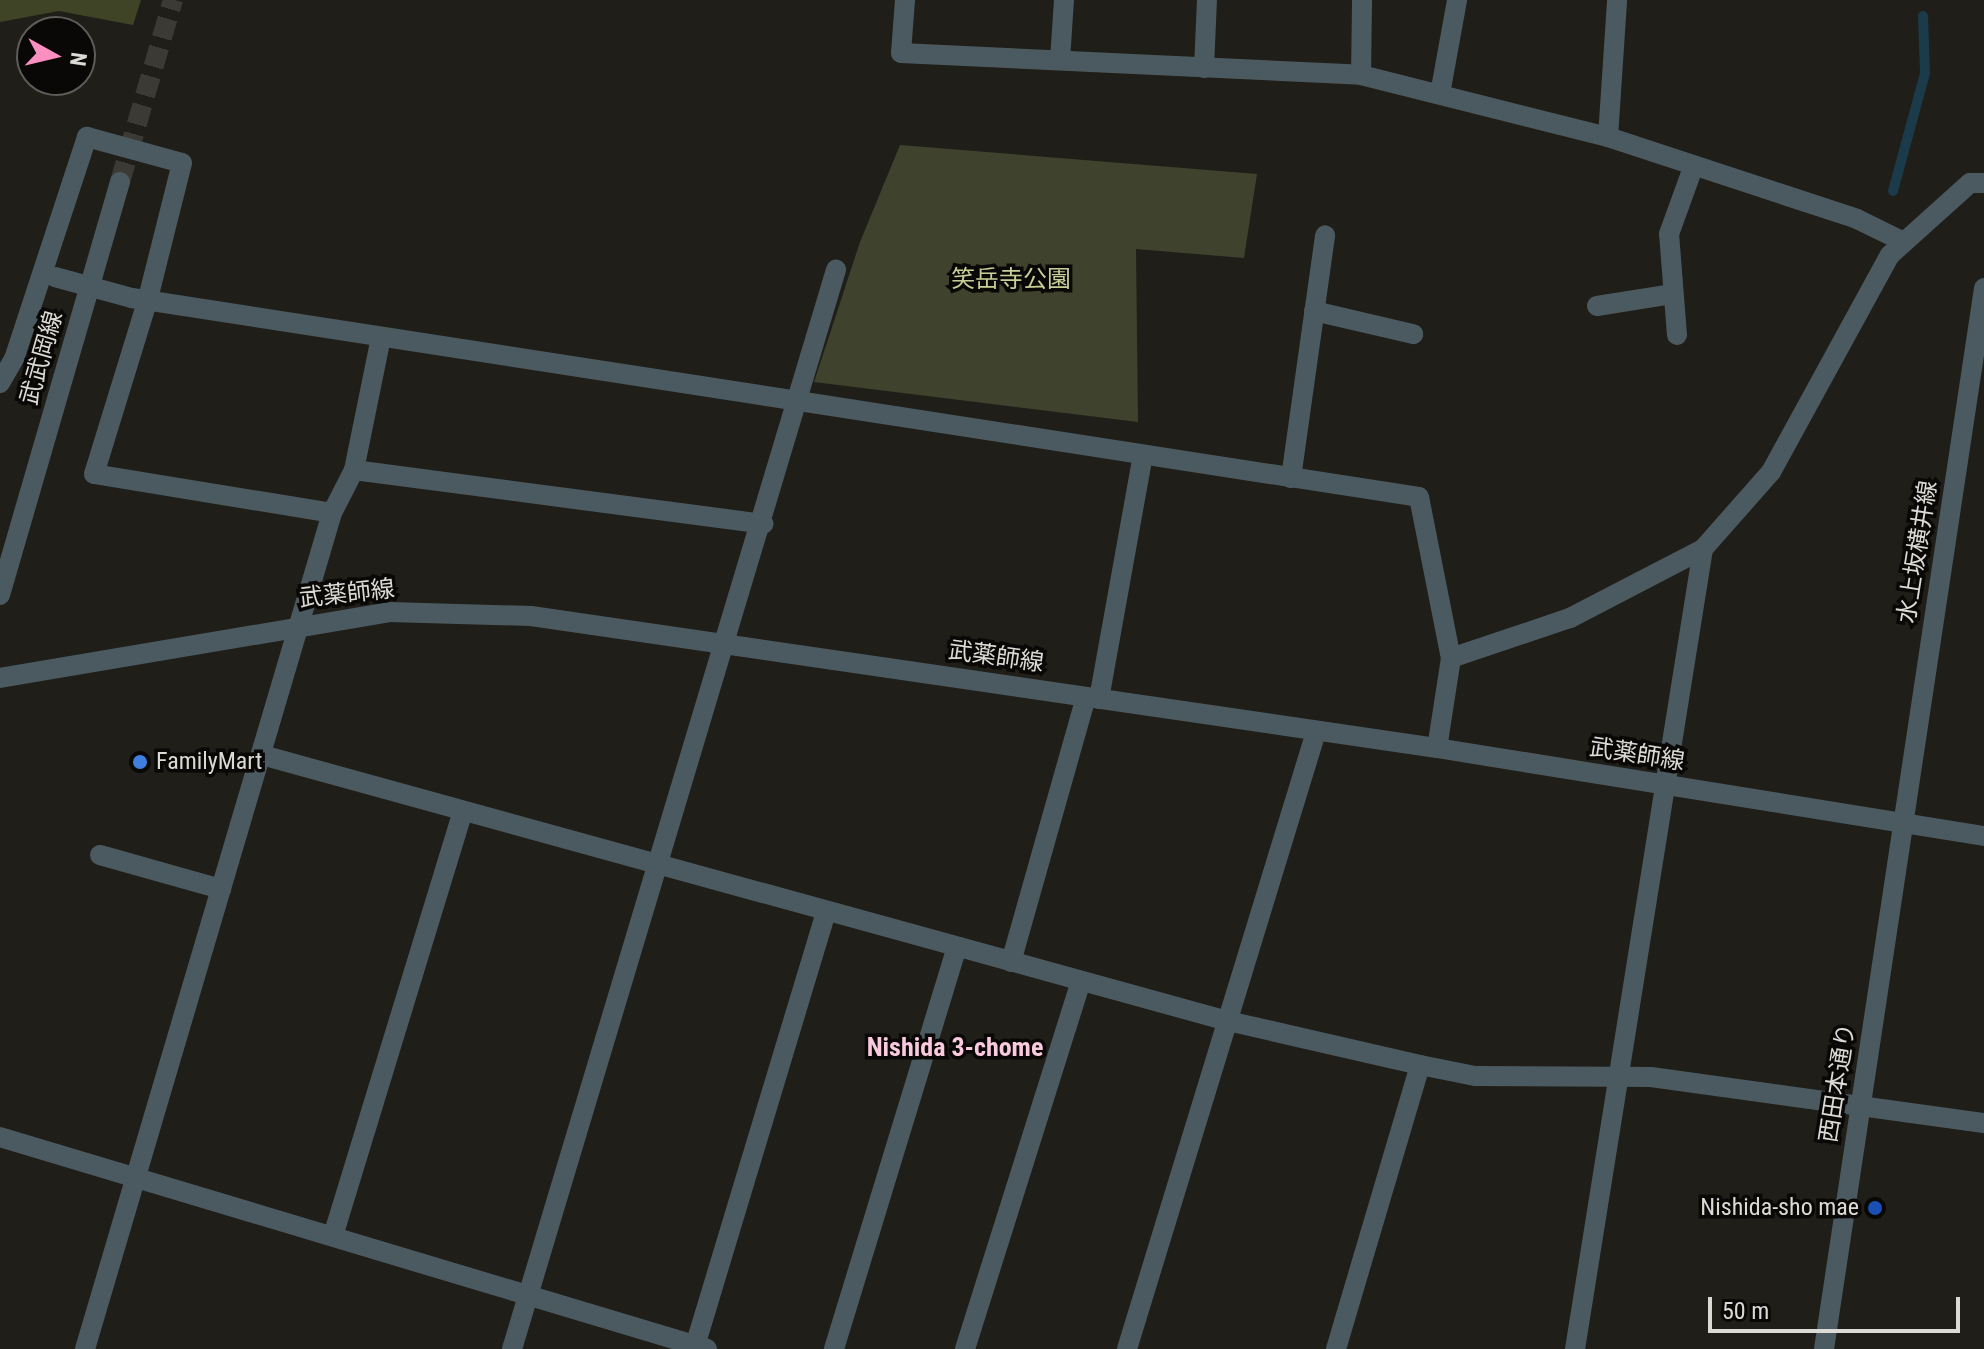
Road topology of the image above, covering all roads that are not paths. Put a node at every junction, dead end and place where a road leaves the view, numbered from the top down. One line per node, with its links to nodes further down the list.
1 (905, 0): 7 (street)
2 (1064, 0): 7 (street)
3 (1207, 0): 8 (street)
4 (1362, 0): 9 (street)
5 (1457, 0): 10 (street)
6 (1617, 0): 11 (street)
7 (1060, 60): 8 (street)
8 (1204, 68): 9 (street)
9 (1361, 75): 10 (street)
10 (1440, 94): 11 (street)
11 (1608, 137): 12 (street)
12 (1694, 165): 16 (street); 20 (street)
13 (120, 182): 35 (street, 武武岡線)
14 (1984, 183): 16 (street)
15 (1325, 235): 23 (street)
16 (1904, 242): 34 (street)
17 (836, 270): 28 (street)
18 (49, 275): 21 (street, bridge); 21 (street); 27 (street)
19 (1984, 288): 46 (street, 水上坂横井線)
20 (1673, 294): 22 (street); 25 (street)
21 (139, 300): 26 (street); 32 (street)
22 (1597, 306)
23 (1314, 311): 24 (street); 31 (street)
24 (1413, 334)
25 (1677, 335)
26 (381, 337): 28 (street); 30 (street)
27 (0, 383)
28 (798, 405): 29 (street); 33 (street)
29 (1143, 455): 31 (street); 40 (street)
30 (354, 470): 32 (street); 33 (street)
31 (1291, 478): 38 (street)
32 (332, 513): 36 (street)
33 (763, 524): 37 (street)
34 (1703, 549): 38 (street); 44 (street)
35 (0, 595)
36 (302, 624): 37 (street, 武薬師線); 39 (street, 武薬師線); 43 (street)
37 (727, 644): 40 (street, 武薬師線); 49 (street)
38 (1451, 658): 42 (street)
39 (0, 678)
40 (1092, 698): 41 (street, 武薬師線); 53 (street)
41 (1316, 732): 42 (street, 武薬師線); 55 (street)
42 (1437, 748): 44 (street, 武薬師線)
43 (262, 755): 45 (street); 50 (street)
44 (1666, 786): 46 (street, 武薬師線); 57 (street)
45 (463, 812): 49 (street); 62 (street)
46 (1904, 824): 47 (street, 武薬師線); 58 (street, 西田本通り)
47 (1984, 836)
48 (100, 855): 50 (street)
49 (658, 865): 51 (street); 63 (street)
50 (221, 889): 61 (street)
51 (826, 911): 52 (street); 64 (street)
52 (957, 947): 53 (street); 67 (street)
53 (1011, 962): 54 (street)
54 (1081, 981): 55 (street); 68 (street)
55 (1228, 1021): 56 (street); 69 (street)
56 (1420, 1065): 57 (street); 70 (street)
57 (1616, 1077): 58 (street); 71 (street)
58 (1861, 1106): 59 (street); 72 (street, 西田本通り)
59 (1984, 1123)
60 (0, 1137): 61 (street)
61 (135, 1176): 62 (street); 65 (street)
62 (333, 1236): 63 (street)
63 (528, 1295): 64 (street); 66 (street)
64 (701, 1347)
65 (85, 1349)
66 (512, 1349)
67 (834, 1349)
68 (965, 1349)
69 (1127, 1349)
70 (1336, 1349)
71 (1575, 1349)
72 (1824, 1349)

